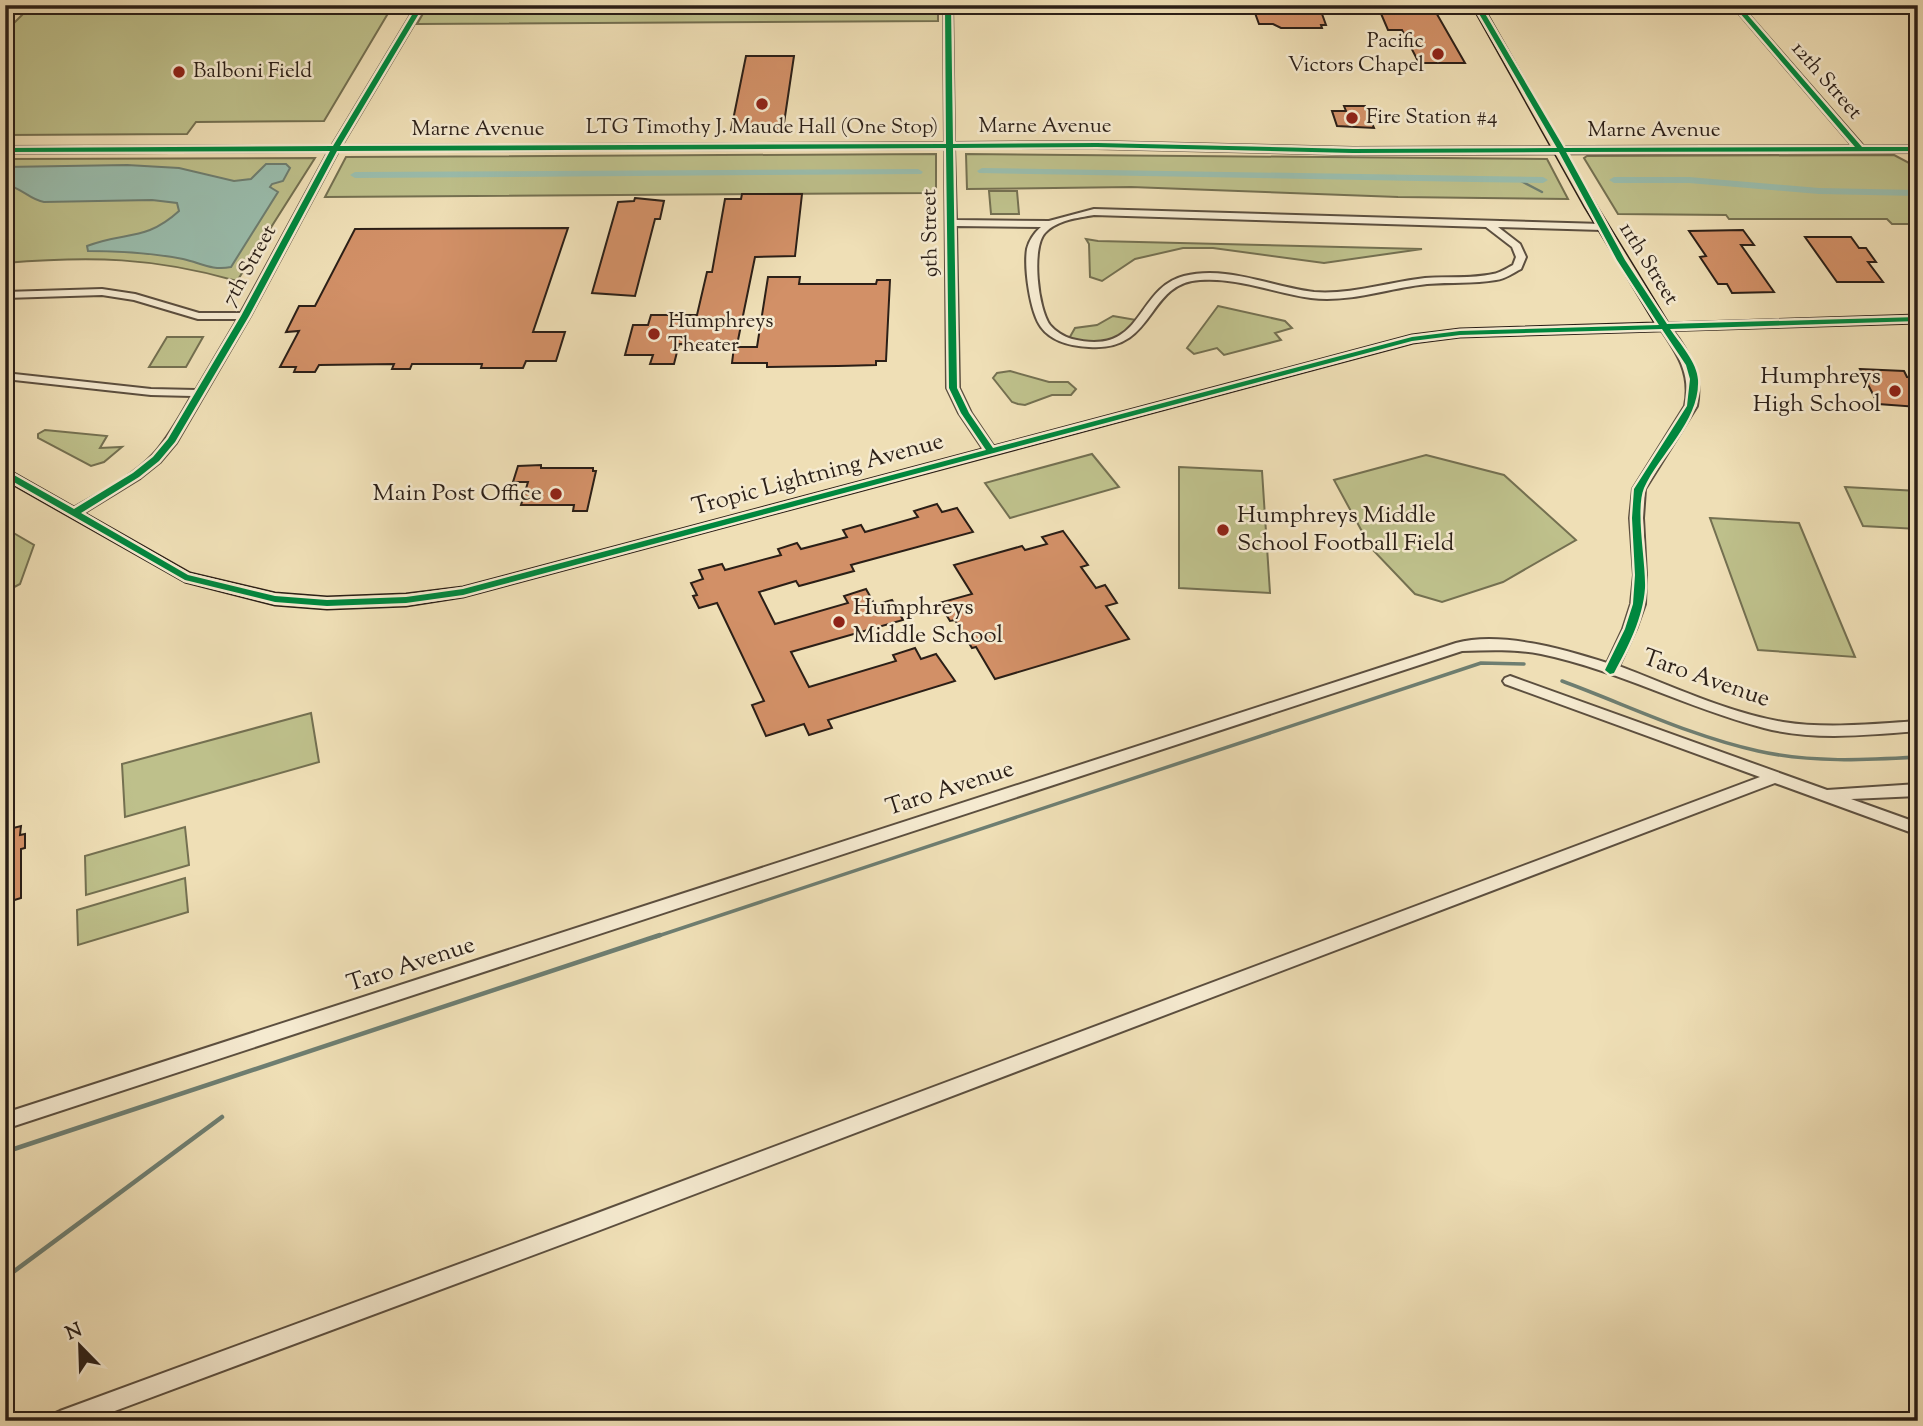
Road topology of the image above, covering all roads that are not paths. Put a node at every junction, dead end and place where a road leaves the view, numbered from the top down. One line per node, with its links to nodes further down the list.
1 (421, 5): 8 (street, 7th Street)
2 (948, 5): 5 (street, 9th Street)
3 (1477, 5): 10 (main road, 11th Street)
4 (1736, 5): 9 (street, 12th Street)
5 (950, 146): 8 (street, Marne Avenue); 10 (street, Marne Avenue); 11 (street, 9th Street)
6 (1918, 149): 9 (street, Marne Avenue)
7 (5, 150): 8 (street, Marne Avenue)
8 (334, 150): 16 (street, 7th Street)
9 (1861, 150): 10 (street, Marne Avenue)
10 (1562, 151): 14 (main road, 11th Street)
11 (950, 223): 12 (street); 21 (street, 9th Street)
12 (1048, 224): 13 (street); 13 (street)
13 (1490, 225): 14 (street)
14 (1602, 227): 18 (main road, 11th Street)
15 (5, 295): 16 (street)
16 (245, 316): 20 (street, 7th Street)
17 (1918, 319): 18 (main road, Tropic Lightning Avenue)
18 (1663, 325): 21 (main road, Tropic Lightning Avenue); 24 (street, 11th Street)
19 (5, 376): 20 (street)
20 (201, 393): 23 (street, 7th Street)
21 (990, 450): 23 (main road, Tropic Lightning Avenue)
22 (5, 473): 23 (main road, Tropic Lightning Avenue)
23 (76, 512)
24 (1610, 670): 26 (street, Taro Avenue); 33 (street, Taro Avenue)
25 (1510, 681): 27 (street)
26 (1918, 726)
27 (1776, 777): 30 (street); 34 (street)
28 (1918, 790): 29 (street)
29 (1888, 791): 30 (street); 31 (street)
30 (1824, 794): 31 (street)
31 (1885, 817): 32 (street)
32 (1918, 829)
33 (5, 1121)
34 (61, 1421)

